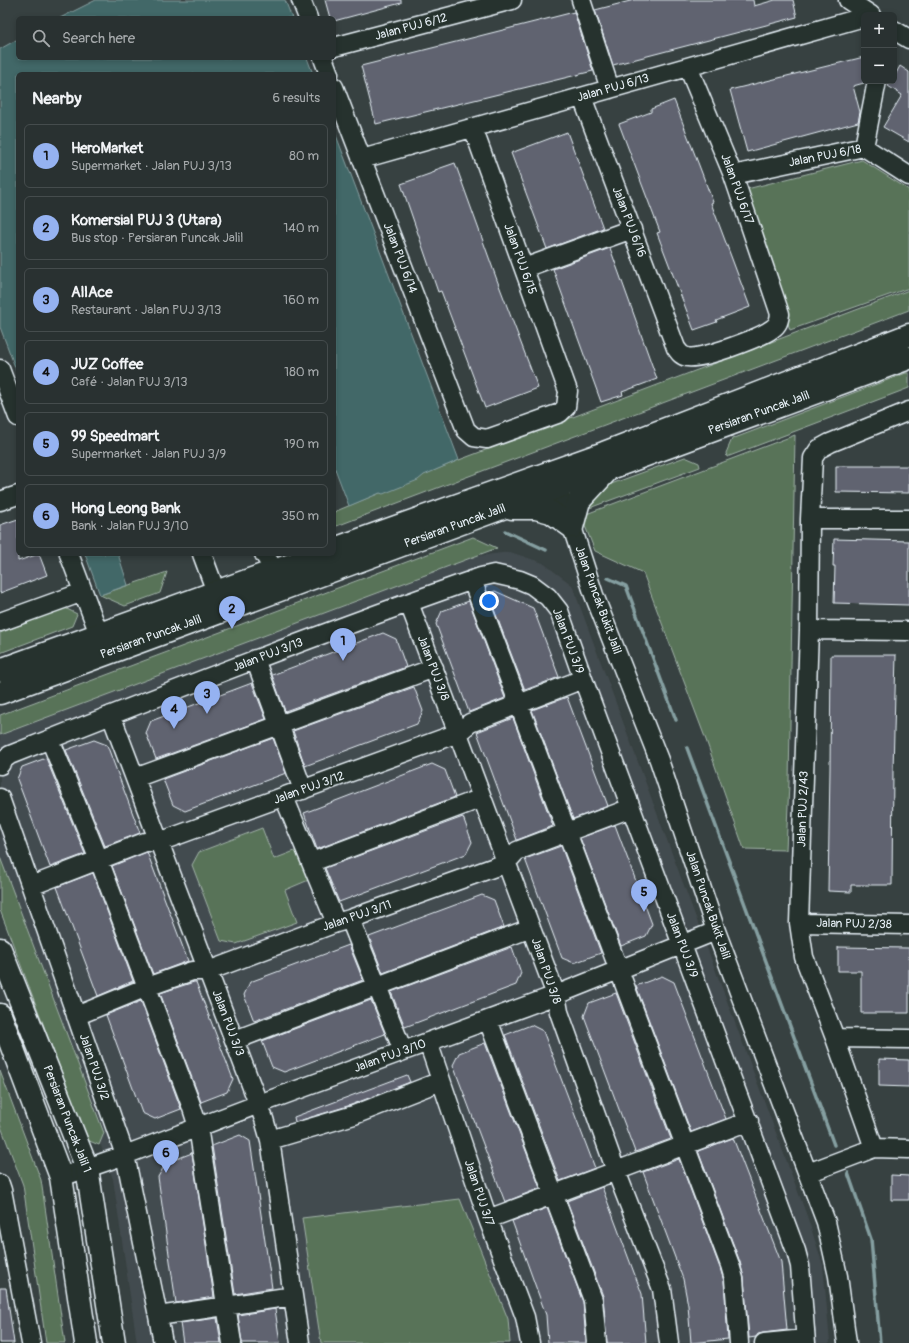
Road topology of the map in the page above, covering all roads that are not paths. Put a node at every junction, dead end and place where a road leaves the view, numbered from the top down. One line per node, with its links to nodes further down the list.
1 (301, 0): 6 (street)
2 (581, 0): 15 (street)
3 (848, 0): 5 (street)
4 (503, 1): 10 (street, Jalan PUJ 6/12)
5 (866, 12)
6 (307, 16)
7 (861, 18): 12 (street, Jalan PUJ 6/13)
8 (897, 32): 9 (street)
9 (909, 39)
10 (336, 46)
11 (324, 60): 13 (street)
12 (688, 67): 15 (street, Jalan PUJ 6/13); 21 (street, Jalan PUJ 6/17)
13 (328, 72)
14 (876, 84): 19 (street)
15 (610, 89): 17 (street, Jalan PUJ 6/13)
16 (336, 92): 20 (street, Jalan PUJ 6/14)
17 (582, 97): 18 (street, Jalan PUJ 6/13); 23 (street, Jalan PUJ 6/16)
18 (473, 128): 20 (street, Jalan PUJ 6/13); 24 (street, Jalan PUJ 6/15)
19 (864, 147): 21 (street, Jalan PUJ 6/18); 22 (street, Jalan PUJ 6/18)
20 (362, 159): 29 (street, Jalan PUJ 6/14)
21 (733, 175): 26 (street, Jalan PUJ 6/17)
22 (909, 176)
23 (632, 229): 24 (street); 26 (street, Jalan PUJ 6/16)
24 (524, 268): 29 (street, Jalan PUJ 6/15)
25 (909, 335): 33 (main road, Persiaran Puncak Jalil)
26 (676, 348)
27 (909, 358): 32 (main road, Persiaran Puncak Jalil)
28 (0, 369): 31 (street)
29 (568, 391)
30 (909, 411): 37 (street, Jalan PUJ 2/43)
31 (16, 412)
32 (610, 468): 33 (main road, Persiaran Puncak Jalil); 39 (main road)
33 (554, 480): 36 (main road, Persiaran Puncak Jalil); 39 (street, Jalan Puncak Bukit Jalil); 40 (main road, Persiaran Puncak Jalil)
34 (16, 496): 35 (street)
35 (0, 501)
36 (504, 508): 39 (main road); 58 (main road, Persiaran Puncak Jalil)
37 (810, 519): 38 (street); 51 (street, Jalan PUJ 2/43)
38 (909, 519)
39 (572, 527): 81 (street, Jalan Puncak Bukit Jalil)
40 (336, 548)
41 (70, 556): 47 (street)
42 (203, 556): 48 (street)
43 (308, 556): 44 (main road, Persiaran Puncak Jalil)
44 (269, 562): 48 (main road, Persiaran Puncak Jalil)
45 (508, 577): 46 (street, Jalan PUJ 3/13); 57 (street, Jalan PUJ 3/9)
46 (472, 580): 49 (street, Jalan PUJ 3/13); 59 (street)
47 (83, 592): 50 (street); 53 (street)
48 (216, 592): 53 (main road, Persiaran Puncak Jalil)
49 (409, 603): 54 (street, Jalan PUJ 3/13); 55 (street, Jalan PUJ 3/8)
50 (0, 622)
51 (809, 630): 52 (street); 78 (street, Jalan PUJ 2/43)
52 (909, 631)
53 (99, 634): 56 (main road, Persiaran Puncak Jalil)
54 (255, 659): 60 (street, Jalan PUJ 3/13); 61 (street)
55 (434, 668): 61 (street); 62 (street, Jalan PUJ 3/8)
56 (0, 670)
57 (583, 679): 59 (street, Jalan PUJ 3/12); 70 (street, Jalan PUJ 3/9)
58 (0, 693)
59 (518, 704): 62 (street, Jalan PUJ 3/12); 71 (street)
60 (111, 715): 63 (street, Jalan PUJ 3/13); 65 (street, Jalan PUJ 3/3)
61 (279, 725): 65 (street); 66 (street)
62 (458, 733): 66 (street, Jalan PUJ 3/12); 69 (street, Jalan PUJ 3/8)
63 (50, 739): 64 (street, Jalan PUJ 3/13); 73 (street)
64 (5, 760)
65 (135, 778): 72 (street, Jalan PUJ 3/3)
66 (303, 790): 67 (street, Jalan PUJ 3/12)
67 (284, 797): 72 (street, Jalan PUJ 3/12); 74 (street)
68 (0, 798): 76 (street, Jalan PUJ 3/2)
69 (482, 798): 74 (street); 75 (street, Jalan PUJ 3/8)
70 (631, 808): 71 (street, Jalan PUJ 3/11); 82 (street, Jalan PUJ 3/9)
71 (567, 832): 75 (street, Jalan PUJ 3/11); 84 (street)
72 (159, 842): 73 (street, Jalan PUJ 3/12); 85 (street, Jalan PUJ 3/3)
73 (99, 860): 76 (street, Jalan PUJ 3/12); 87 (street)
74 (312, 862): 77 (street)
75 (506, 862): 77 (street, Jalan PUJ 3/11); 80 (street, Jalan PUJ 3/8)
76 (31, 886): 90 (street, Jalan PUJ 3/2)
77 (343, 921): 85 (street, Jalan PUJ 3/11); 86 (street)
78 (799, 923): 79 (street, Jalan PUJ 2/38); 92 (street, Jalan PUJ 2/43)
79 (909, 925)
80 (531, 928): 86 (street); 88 (street, Jalan PUJ 3/8)
81 (716, 931): 82 (street, Jalan PUJ 3/10); 108 (street, Jalan Puncak Bukit Jalil)
82 (682, 945): 84 (street, Jalan PUJ 3/10); 99 (street, Jalan PUJ 3/9)
83 (0, 949): 106 (main road, Persiaran Puncak Jalil 1)
84 (619, 970): 88 (street, Jalan PUJ 3/10); 102 (street)
85 (208, 971): 87 (street, Jalan PUJ 3/11); 94 (street, Jalan PUJ 3/3)
86 (377, 986): 94 (street); 96 (street)
87 (147, 987): 90 (street, Jalan PUJ 3/11); 100 (street)
88 (556, 995): 91 (street, Jalan PUJ 3/10); 107 (street, Jalan PUJ 3/8)
89 (0, 1015): 109 (main road)
90 (76, 1016): 105 (street, Jalan PUJ 3/2)
91 (488, 1020): 95 (street, Jalan PUJ 3/10); 111 (street)
92 (835, 1038): 93 (street); 103 (street, Jalan PUJ 2/43)
93 (909, 1039)
94 (235, 1040): 98 (street, Jalan PUJ 3/3)
95 (428, 1042): 96 (street, Jalan PUJ 3/10); 97 (street, Jalan PUJ 3/7)
96 (403, 1051): 98 (street, Jalan PUJ 3/10)
97 (441, 1081): 101 (street); 112 (street, Jalan PUJ 3/7)
98 (259, 1104): 100 (street, Jalan PUJ 3/10); 101 (street, Jalan PUJ 3/3)
99 (749, 1122): 102 (street); 116 (street, Jalan PUJ 3/9)
100 (198, 1128): 105 (street, Jalan PUJ 3/10); 114 (street)
101 (270, 1140): 113 (street, Jalan PUJ 3/3)
102 (685, 1145): 107 (street); 126 (street)
103 (874, 1148): 104 (street); 108 (street)
104 (909, 1149)
105 (125, 1155): 106 (street, Jalan PUJ 3/10); 115 (street, Jalan PUJ 3/2)
106 (87, 1168): 109 (street, Jalan PUJ 3/10); 119 (main road, Persiaran Puncak Jalil 1)
107 (616, 1171): 111 (street); 125 (street, Jalan PUJ 3/8)
108 (808, 1173): 128 (street, Jalan Puncak Bukit Jalil)
109 (61, 1177): 118 (main road)
110 (0, 1184): 117 (street)
111 (553, 1194): 112 (street); 124 (street)
112 (488, 1218): 123 (street, Jalan PUJ 3/7)
113 (293, 1296): 114 (street); 122 (street, Jalan PUJ 3/3)
114 (226, 1306): 115 (street); 121 (street)
115 (158, 1316): 120 (street, Jalan PUJ 3/2)
116 (805, 1341): 127 (street)
117 (32, 1343)
118 (86, 1343)
119 (114, 1343)
120 (163, 1343)
121 (232, 1343)
122 (300, 1343)
123 (530, 1343)
124 (597, 1343)
125 (669, 1343)
126 (739, 1343)
127 (764, 1343)
128 (847, 1343)

